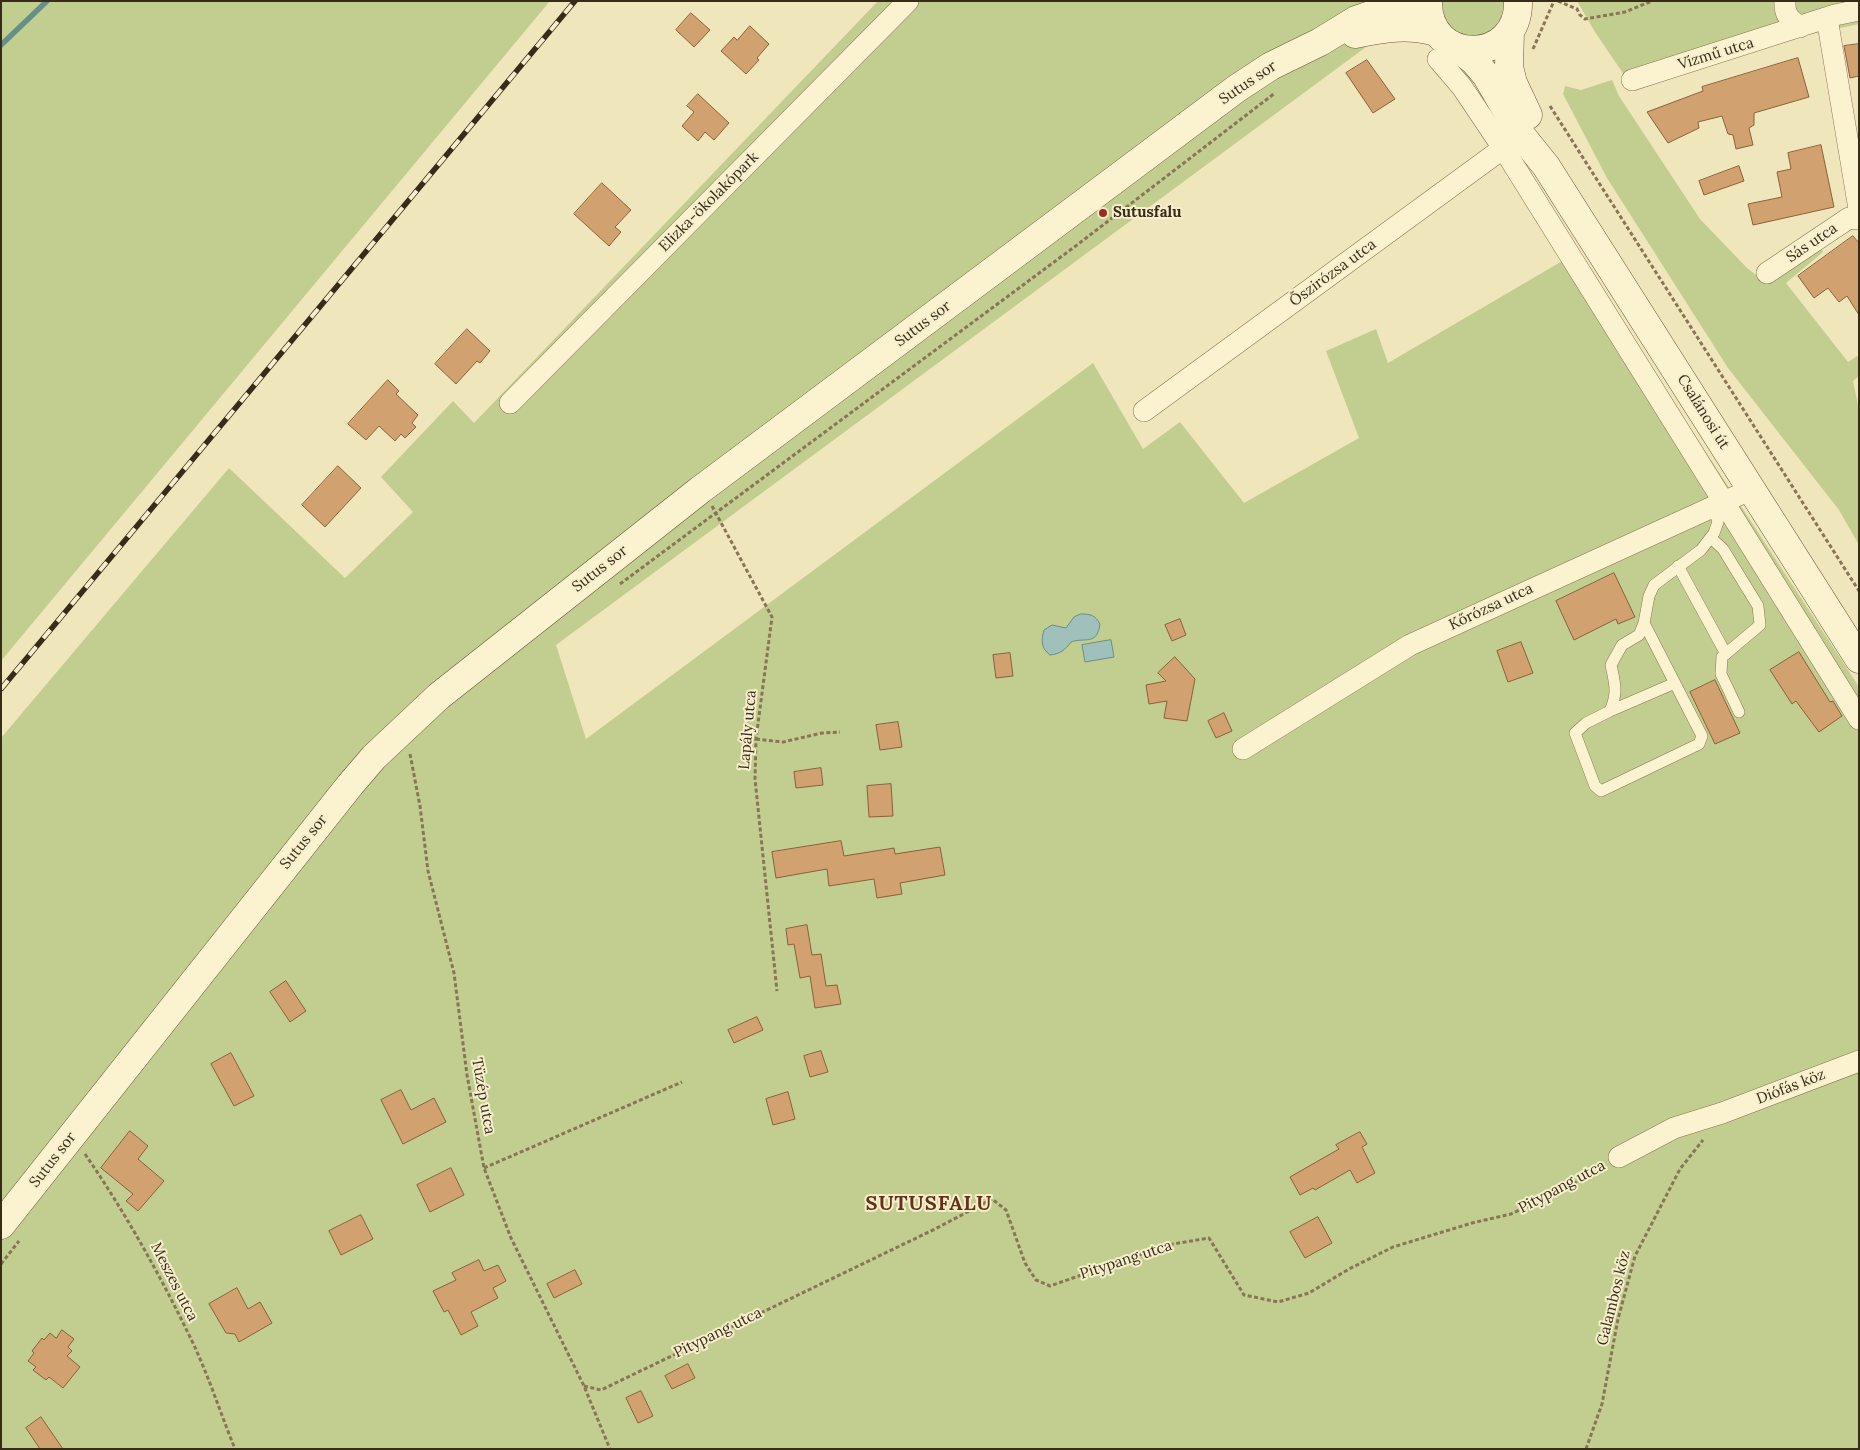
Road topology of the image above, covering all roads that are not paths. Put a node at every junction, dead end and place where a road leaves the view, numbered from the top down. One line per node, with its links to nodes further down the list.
1 (908, 1): 17 (street, Elizka-ökolakópark)
2 (1411, 1): 9 (main road)
3 (1428, 1): 10 (main road)
4 (1786, 1): 8 (street)
5 (1859, 10): 7 (street, Vízmű utca)
6 (1518, 11): 10 (main road); 13 (main road, Csalánosi út)
7 (1830, 11): 8 (street, Vízmű utca); 14 (street)
8 (1800, 27): 11 (street, Vízmű utca)
9 (1320, 42): 10 (main road); 34 (main road, Sutus sor)
10 (1444, 46): 12 (main road, Csalánosi út)
11 (1632, 80)
12 (1512, 141): 13 (main road, Csalánosi út); 18 (street, Őszirózsa utca); 20 (street)
13 (1546, 166): 19 (main road, Csalánosi út)
14 (1859, 209)
15 (1859, 219): 16 (street, Sás utca)
16 (1767, 273)
17 (510, 402)
18 (1144, 411)
19 (1752, 489): 20 (street, Kőrózsa utca); 25 (main road, Csalánosi út)
20 (1718, 504): 21 (lane); 29 (street); 30 (street, Kőrózsa utca)
21 (1710, 538): 22 (lane); 24 (lane)
22 (1678, 566): 23 (lane); 24 (lane)
23 (1644, 623): 26 (lane); 27 (lane)
24 (1726, 654): 28 (lane)
25 (1859, 660)
26 (1675, 683): 27 (lane); 27 (lane)
27 (1610, 712)
28 (1740, 712)
29 (1859, 719)
30 (1243, 748)
31 (1859, 1061): 32 (street, Diófás köz)
32 (1722, 1114): 33 (street, Pitypang utca)
33 (1619, 1157)
34 (10, 1233)

